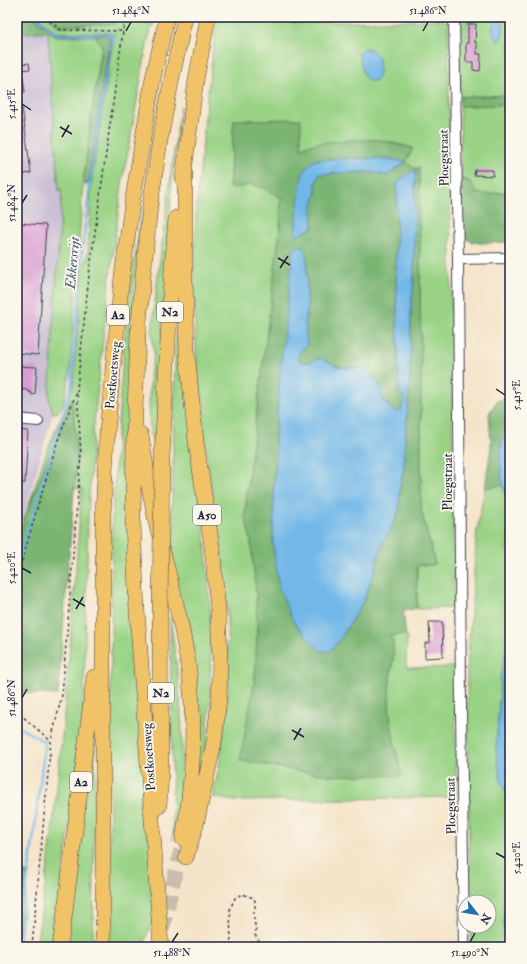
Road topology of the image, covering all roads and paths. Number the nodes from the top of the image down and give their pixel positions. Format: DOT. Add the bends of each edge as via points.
graph roads {
  1 [pos="45,17"];
  2 [pos="82,17"];
  3 [pos="125,17"];
  4 [pos="167,17"];
  5 [pos="185,17"];
  6 [pos="208,17"];
  7 [pos="286,17"];
  8 [pos="303,17"];
  9 [pos="454,17"];
  10 [pos="49,20"];
  11 [pos="123,31"];
  12 [pos="185,169"];
  13 [pos="510,258"];
  14 [pos="458,259"];
  15 [pos="77,389"];
  16 [pos="135,397"];
  17 [pos="17,419"];
  18 [pos="38,421"];
  19 [pos="17,579"];
  20 [pos="102,616"];
  21 [pos="17,708"];
  22 [pos="51,741"];
  23 [pos="155,854"];
  24 [pos="32,947"];
  25 [pos="60,947"];
  26 [pos="103,947"];
  27 [pos="162,947"];
  28 [pos="231,947"];
  29 [pos="266,947"];
  30 [pos="464,947"];
  1 -- 10 [label="path"];
  2 -- 10 [label="path"];
  3 -- 11 [label="path"];
  4 -- 20 [label="highway, Postkoetsweg / A2" via="153,78 122,276 107,432"];
  5 -- 16 [label="highway, Postkoetsweg / A2" via="160,140 150,206"];
  6 -- 12 [label="highway, Postkoetsweg / N2" via="196,80"];
  7 -- 8 [label="path"];
  9 -- 14 [label="street, Ploegstraat"];
  10 -- 11 [label="path" via="61,30"];
  11 -- 15 [label="path" via="88,275"];
  12 -- 16 [label="highway, Postkoetsweg / A50" via="187,353 196,442 212,547 220,657 214,742 196,825 183,853 193,732 189,671 156,522"];
  12 -- 23 [label="highway, Postkoetsweg / N2, bridge" via="176,220 171,282 162,457 161,774"];
  13 -- 14 [label="street"];
  14 -- 30 [label="street, Ploegstraat"];
  15 -- 19 [label="path" via="58,440"];
  15 -- 22 [label="path" via="81,454 62,695"];
  16 -- 23 [label="highway, Postkoetsweg / A2" via="134,545"];
  17 -- 18 [label="street"];
  20 -- 25 [label="highway, Postkoetsweg / A2"];
  20 -- 26 [label="highway, Postkoetsweg"];
  21 -- 22 [label="path" via="22,716"];
  22 -- 24 [label="path"];
  23 -- 27 [label="highway, Postkoetsweg / A2, bridge"];
  28 -- 29 [label="path" via="230,909 235,898 242,894 254,898 255,935"];
}
